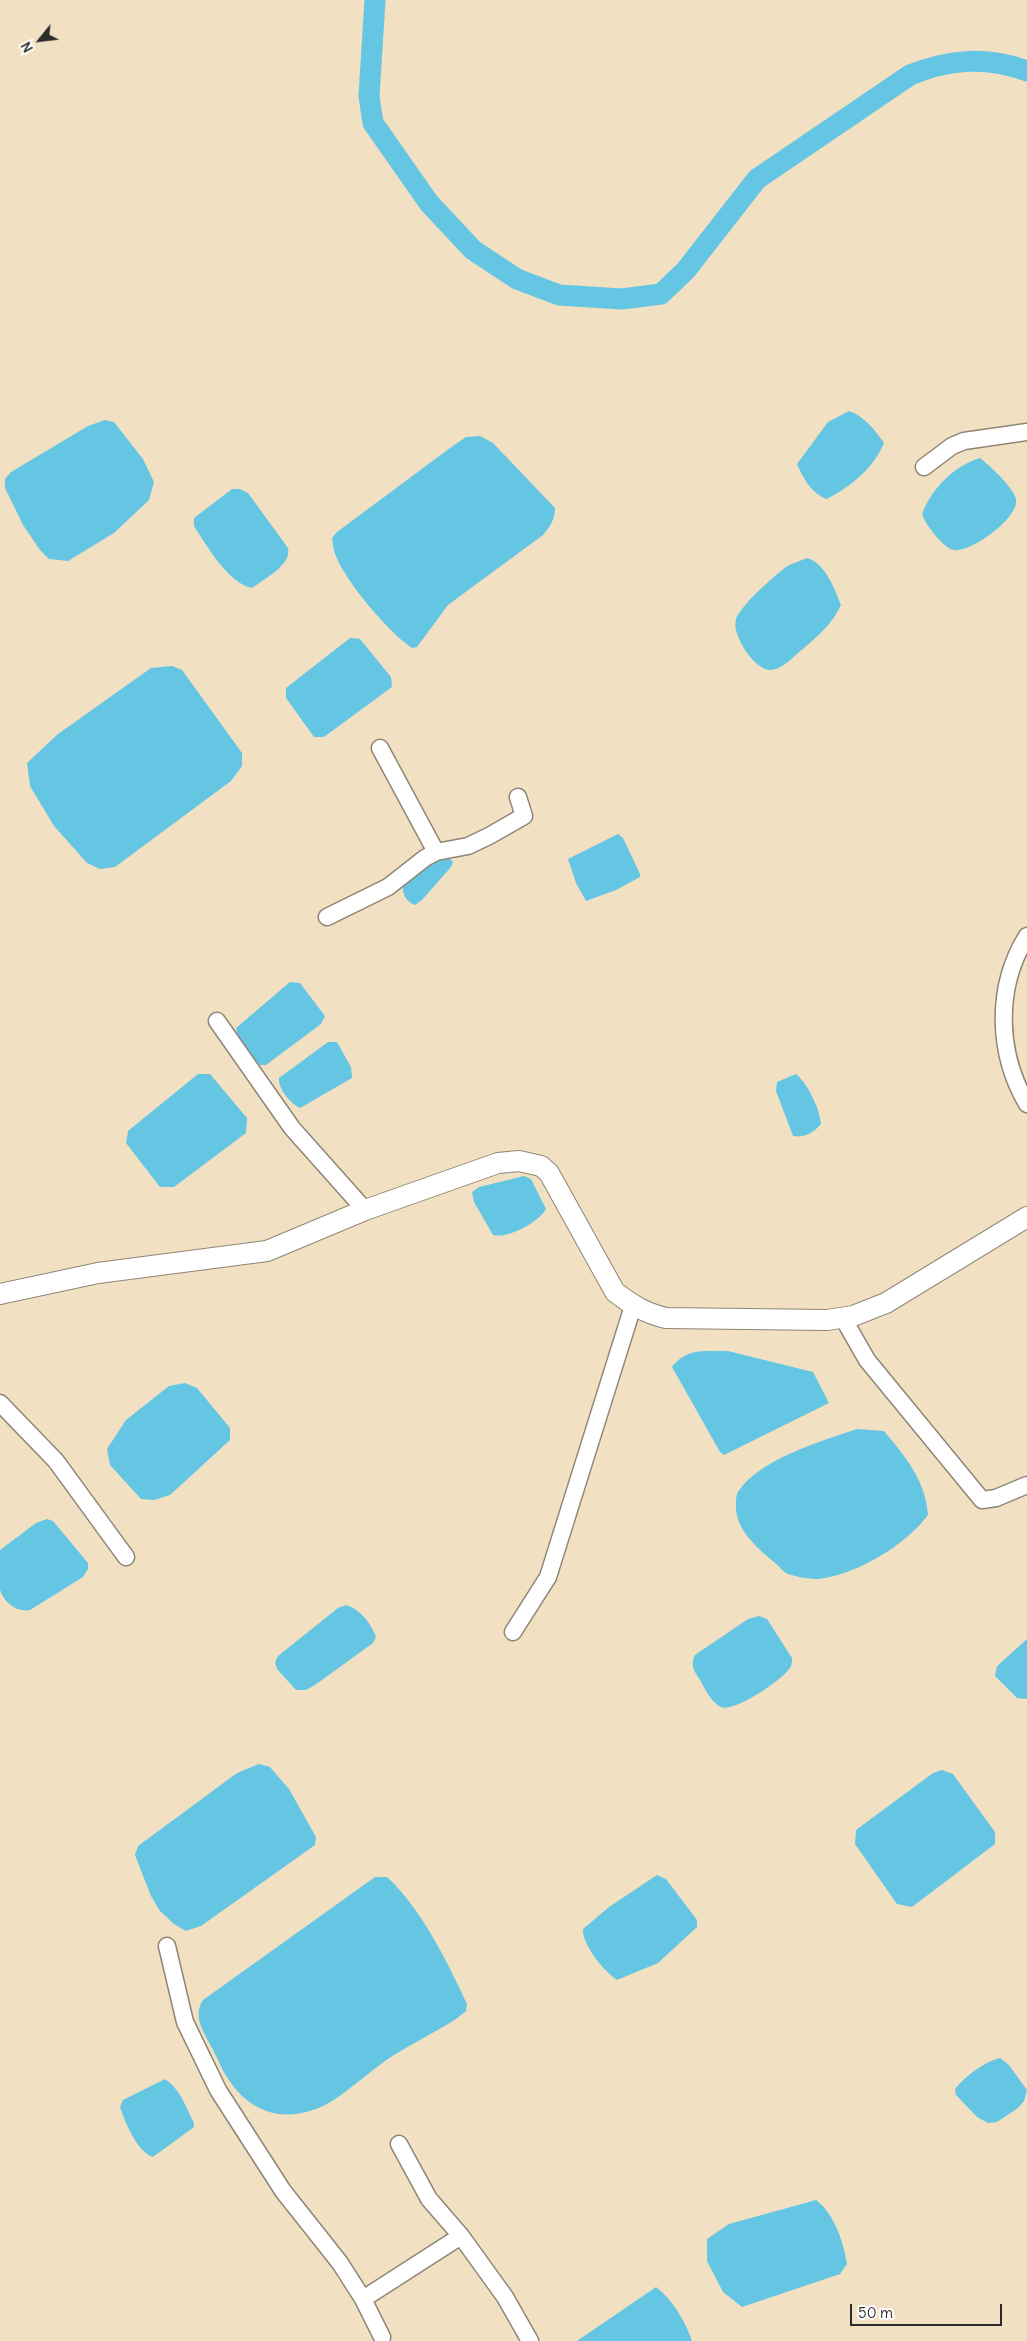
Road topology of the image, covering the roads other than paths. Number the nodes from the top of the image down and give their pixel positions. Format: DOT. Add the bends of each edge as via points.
graph roads {
  1 [pos="1027,432"];
  2 [pos="924,467"];
  3 [pos="380,748"];
  4 [pos="518,797"];
  5 [pos="436,852"];
  6 [pos="327,917"];
  7 [pos="1027,936"];
  8 [pos="217,1021"];
  9 [pos="1027,1104"];
  10 [pos="365,1210"];
  11 [pos="1027,1217"];
  12 [pos="0,1294"];
  13 [pos="633,1306"];
  14 [pos="843,1318"];
  15 [pos="0,1403"];
  16 [pos="1027,1486"];
  17 [pos="126,1557"];
  18 [pos="513,1632"];
  19 [pos="167,1946"];
  20 [pos="399,2144"];
  21 [pos="461,2236"];
  22 [pos="363,2299"];
  23 [pos="382,2337"];
  24 [pos="530,2341"];
  1 -- 2 [label="street" via="964,441"];
  3 -- 5 [label="street"];
  4 -- 5 [label="street" via="524,816 468,846"];
  5 -- 6 [label="street" via="388,887"];
  7 -- 9 [label="street" via="1004,992 1003,1031 1016,1086"];
  8 -- 10 [label="street" via="292,1128"];
  10 -- 12 [label="street" via="267,1250 98,1273"];
  10 -- 13 [label="street" via="498,1163 519,1161 541,1166 549,1173 615,1292"];
  11 -- 14 [label="street" via="886,1303"];
  13 -- 14 [label="street" via="666,1318"];
  13 -- 18 [label="street" via="548,1576"];
  14 -- 16 [label="street" via="867,1360 982,1500"];
  15 -- 17 [label="street" via="56,1461"];
  19 -- 22 [label="street" via="185,2022 218,2090 283,2191 340,2263"];
  20 -- 21 [label="street" via="429,2199"];
  21 -- 22 [label="street"];
  21 -- 24 [label="street" via="505,2297"];
  22 -- 23 [label="street"];
}
